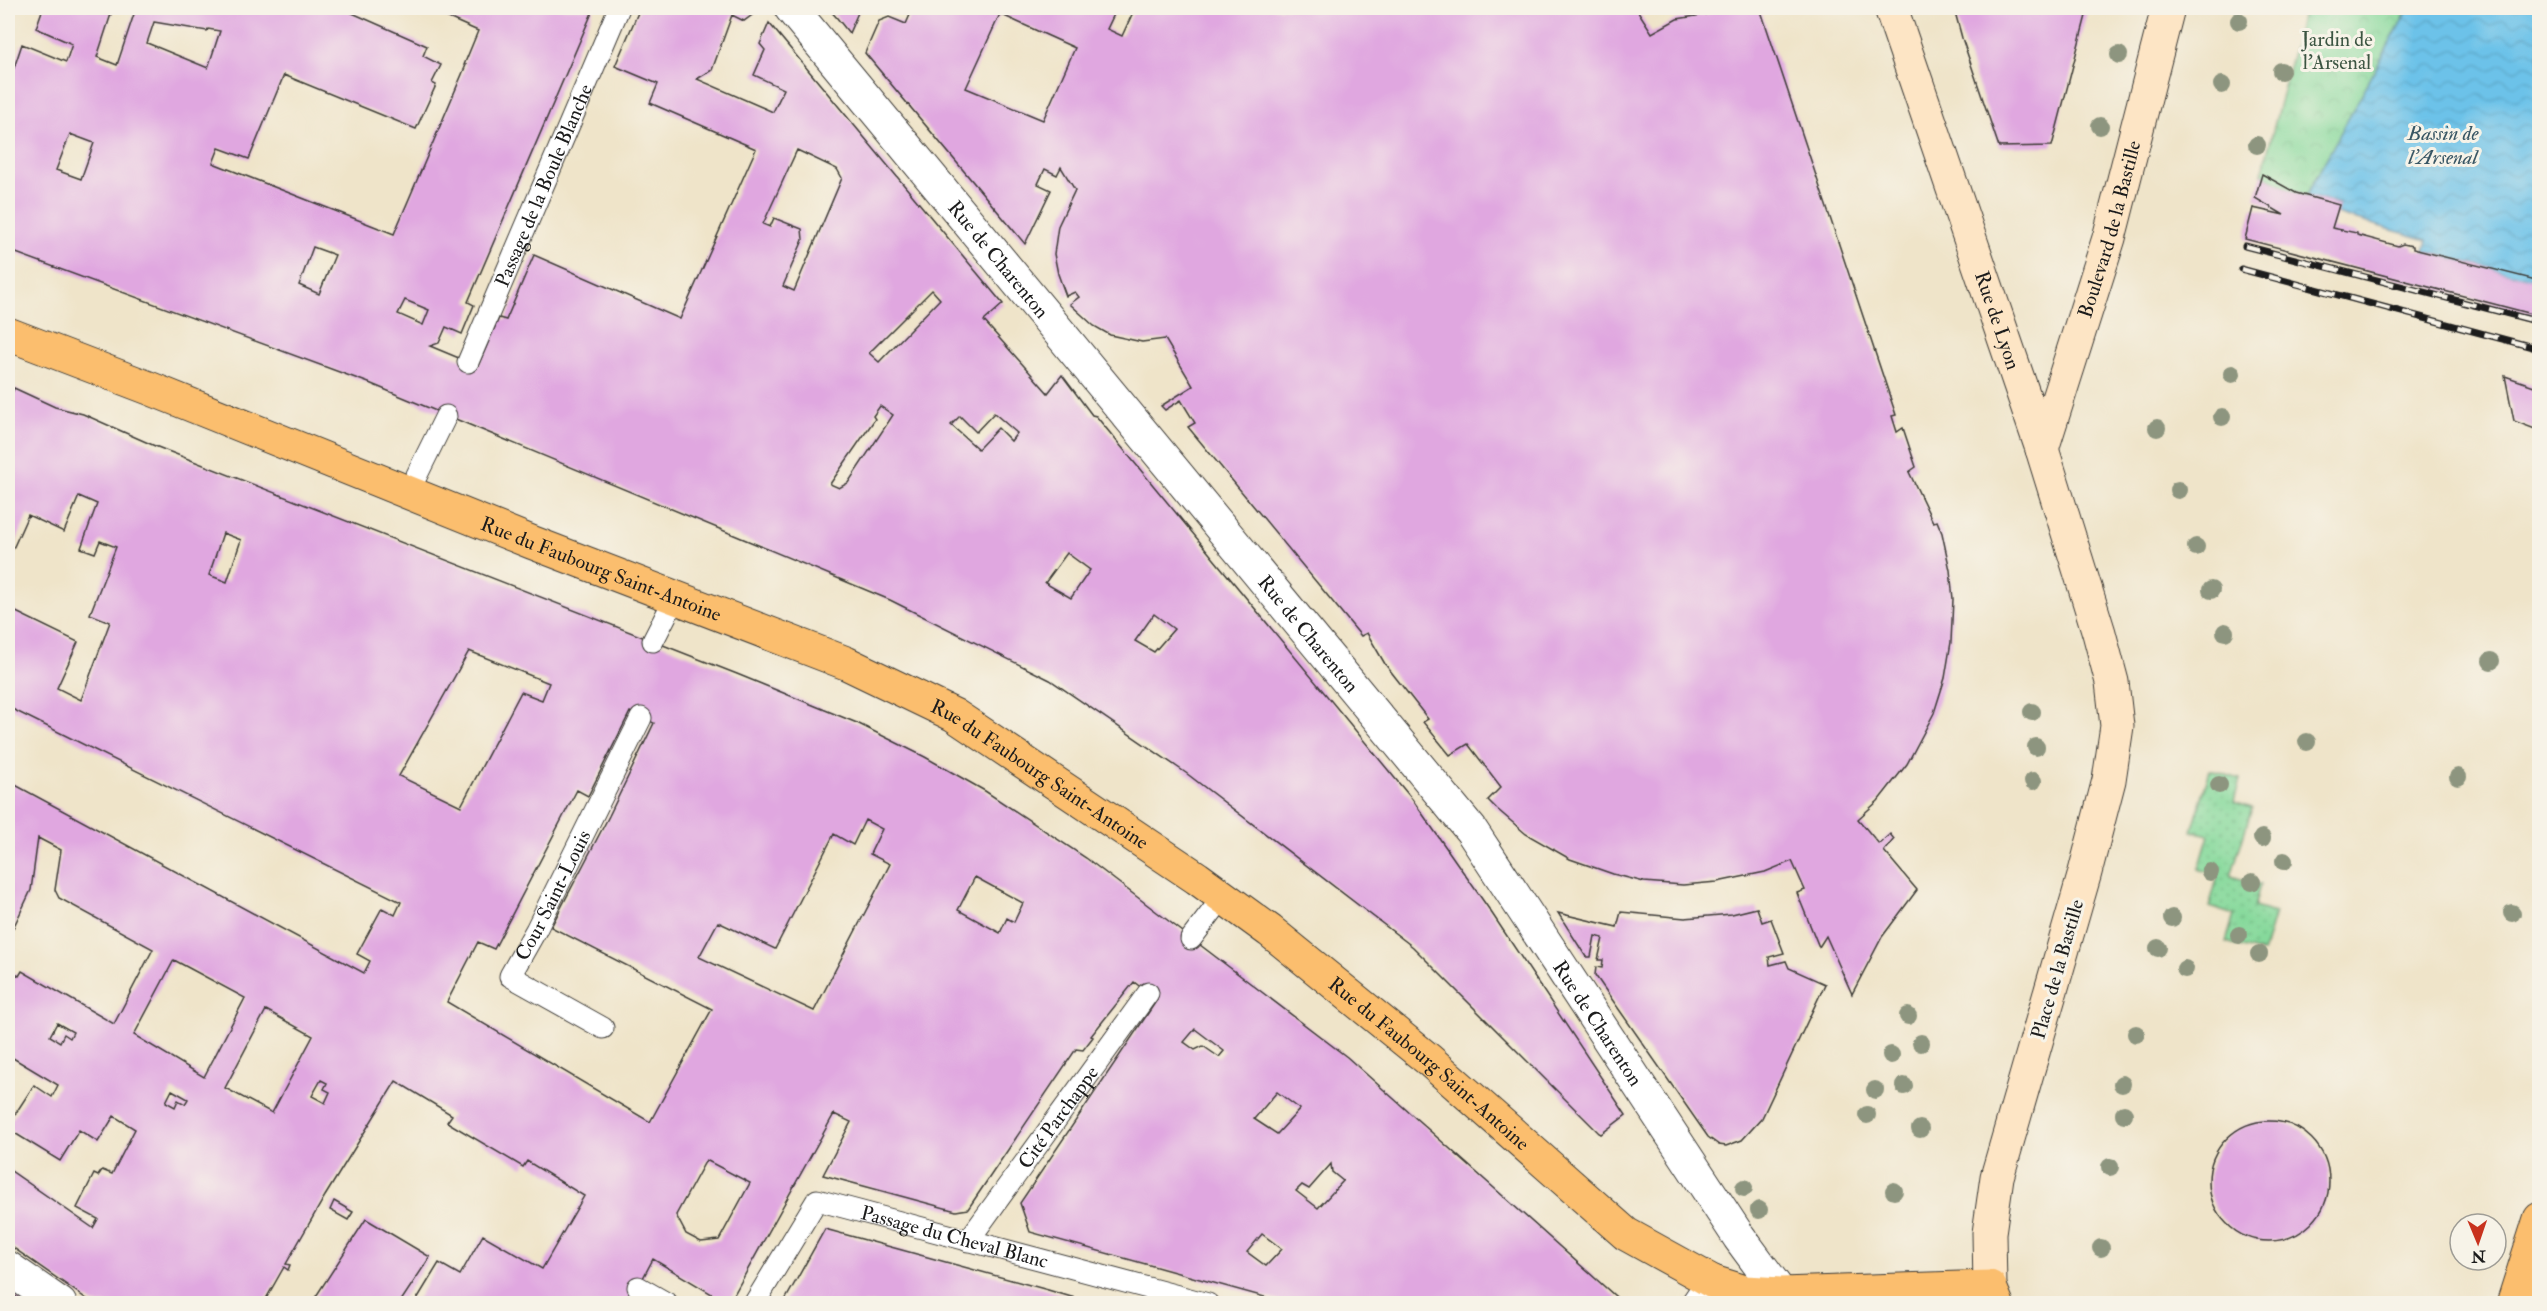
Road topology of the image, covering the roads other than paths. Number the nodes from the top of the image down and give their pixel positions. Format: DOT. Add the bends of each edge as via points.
graph roads {
  1 [pos="618,8"];
  2 [pos="791,8"];
  3 [pos="1891,8"];
  4 [pos="2168,8"];
  5 [pos="8,334"];
  6 [pos="468,362"];
  7 [pos="446,416"];
  8 [pos="2042,449"];
  9 [pos="409,491"];
  10 [pos="676,596"];
  11 [pos="2099,633"];
  12 [pos="653,641"];
  13 [pos="641,718"];
  14 [pos="1223,897"];
  15 [pos="1191,939"];
  16 [pos="1148,993"];
  17 [pos="603,1028"];
  18 [pos="2538,1230"];
  19 [pos="968,1241"];
  20 [pos="8,1268"];
  21 [pos="638,1287"];
  22 [pos="1706,1293"];
  23 [pos="1781,1293"];
  24 [pos="1994,1295"];
  25 [pos="60,1304"];
  26 [pos="668,1304"];
  27 [pos="754,1304"];
  28 [pos="1208,1304"];
  29 [pos="2513,1304"];
  1 -- 6 [label="lane, Passage de la Boule Blanche"];
  2 -- 23 [label="street, Rue de Charenton" via="1471,830 1739,1237"];
  3 -- 8 [label="main road, Rue de Lyon"];
  4 -- 8 [label="main road, Boulevard de la Bastille" via="2109,238"];
  5 -- 9 [label="main road, Rue du Faubourg Saint-Antoine"];
  7 -- 9 [label="lane"];
  8 -- 11 [label="main road, Rue de Lyon"];
  9 -- 10 [label="main road, Rue du Faubourg Saint-Antoine"];
  10 -- 12 [label="lane"];
  10 -- 14 [label="main road, Rue du Faubourg Saint-Antoine" via="846,663 954,715"];
  11 -- 24 [label="main road, Place de la Bastille" via="2112,682 2117,726 2109,780 1997,1177 1989,1233"];
  13 -- 17 [label="lane, Cour Saint-Louis" via="510,976"];
  14 -- 15 [label="lane"];
  14 -- 22 [label="main road, Rue du Faubourg Saint-Antoine" via="1429,1060 1626,1234"];
  16 -- 19 [label="lane, Cité Parchappe"];
  18 -- 29 [label="main road"];
  19 -- 27 [label="lane, Passage du Cheval Blanc" via="817,1200"];
  19 -- 28 [label="lane, Passage du Cheval Blanc"];
  20 -- 25 [label="street"];
  21 -- 26 [label="lane"];
  22 -- 23 [label="main road, Rue du Faubourg Saint-Antoine"];
  23 -- 24 [label="main road, Rue du Faubourg Saint-Antoine"];
}
